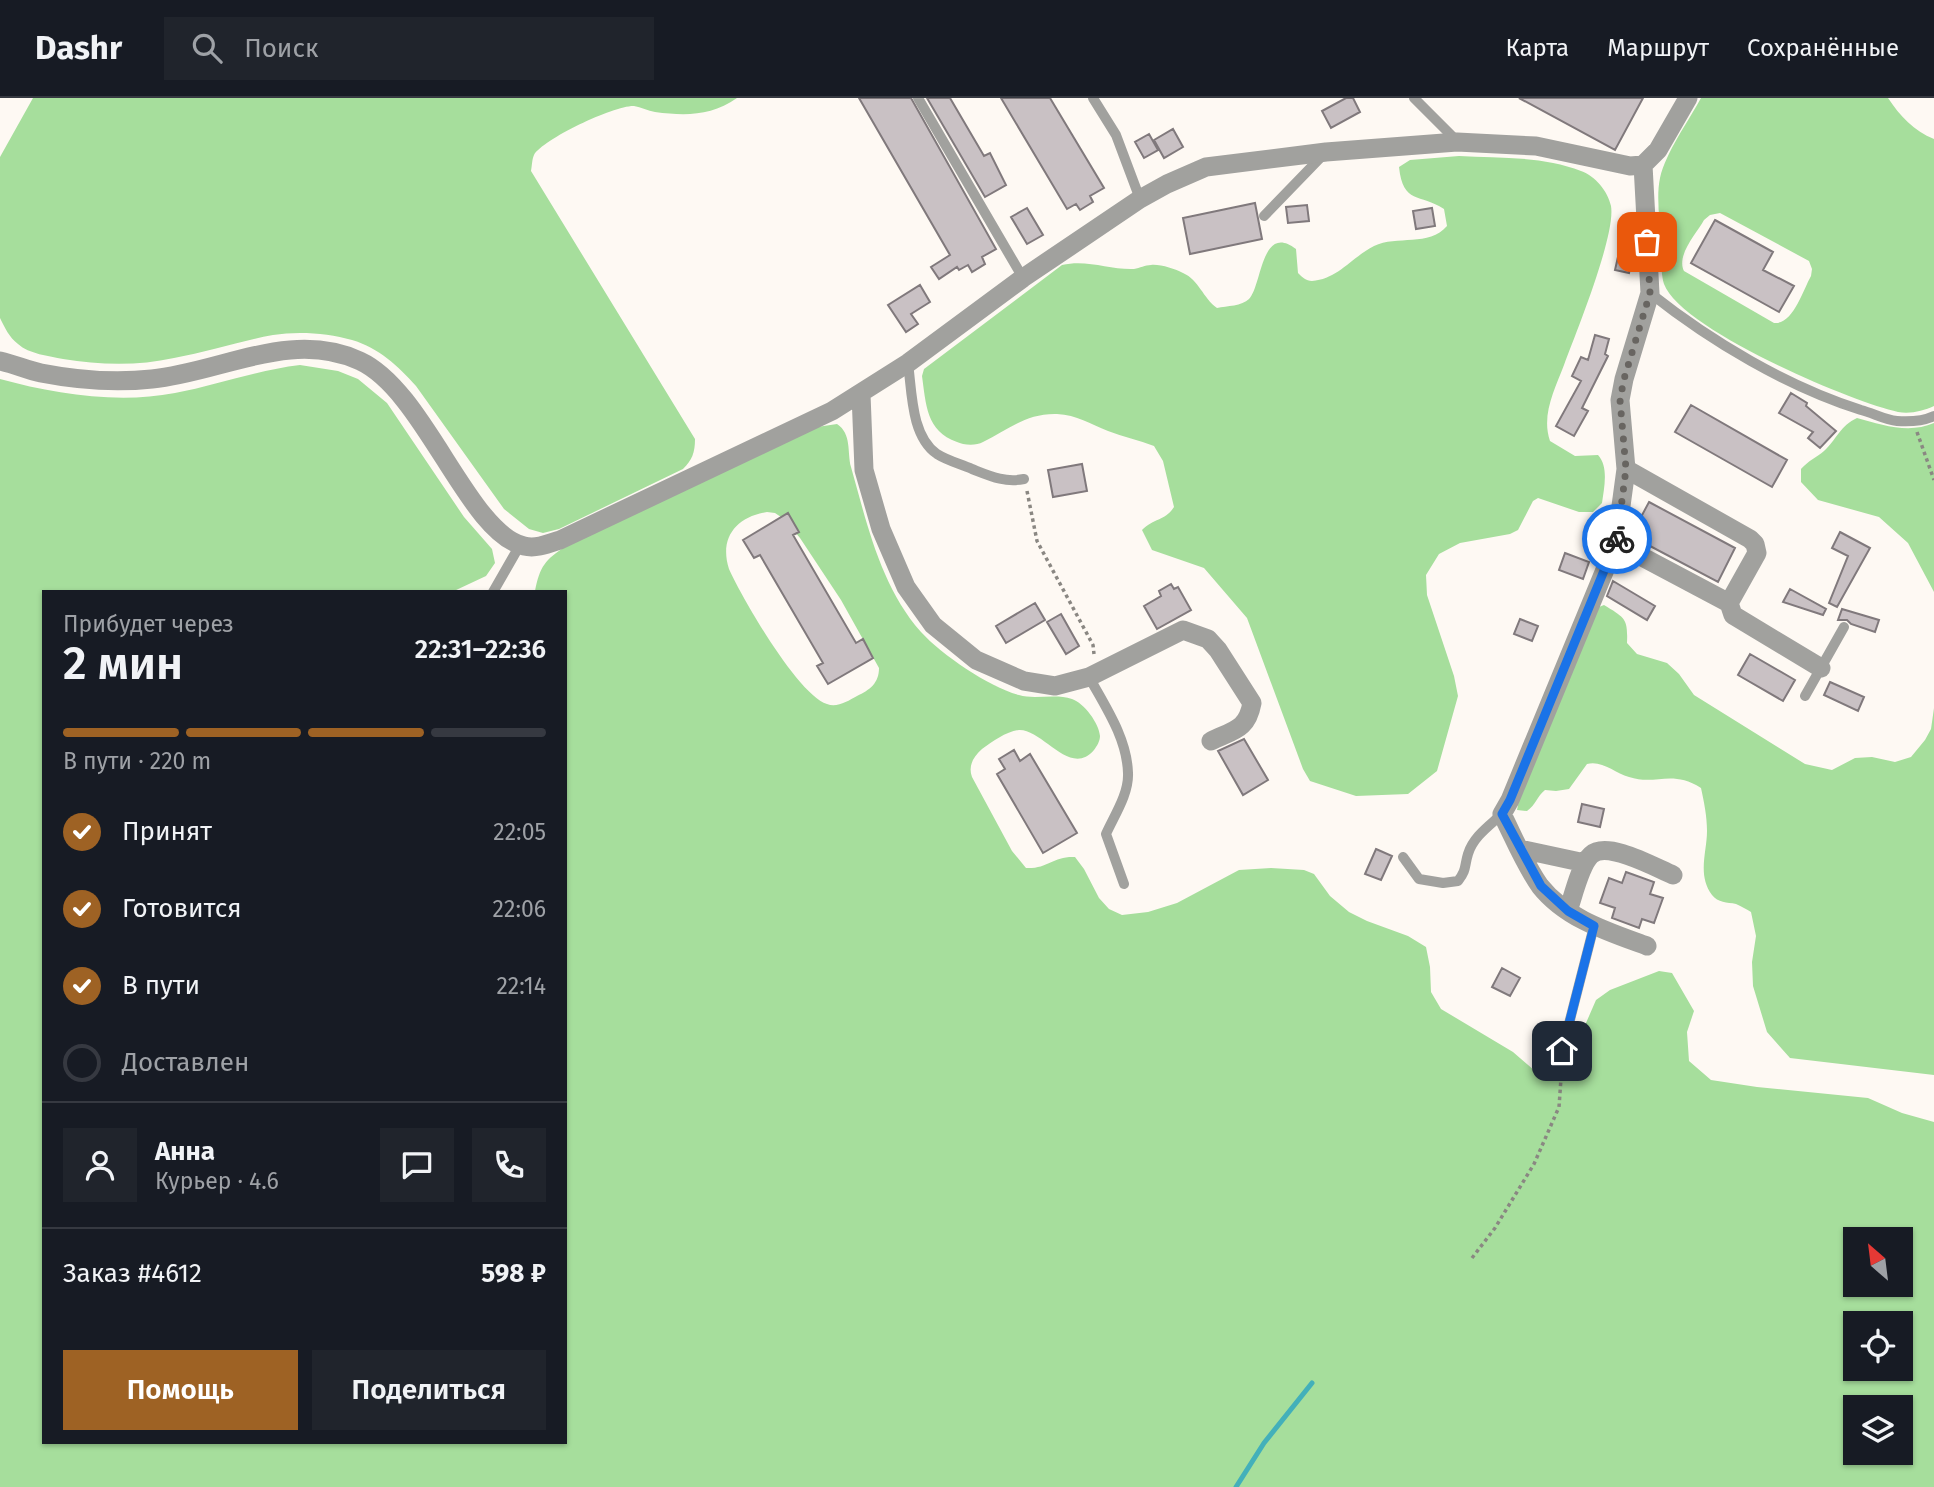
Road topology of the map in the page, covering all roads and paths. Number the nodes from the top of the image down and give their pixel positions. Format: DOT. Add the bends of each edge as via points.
graph roads {
  1 [pos="918,98"];
  2 [pos="1093,98"];
  3 [pos="1414,98"];
  4 [pos="1688,98"];
  5 [pos="1457,142"];
  6 [pos="1326,152"];
  7 [pos="1643,165"];
  8 [pos="1140,199"];
  9 [pos="1264,216"];
  10 [pos="1023,278"];
  11 [pos="1650,293"];
  12 [pos="0,361"];
  13 [pos="908,363"];
  14 [pos="861,394"];
  15 [pos="1934,416"];
  16 [pos="1913,420"];
  17 [pos="1626,469"];
  18 [pos="1024,479"];
  19 [pos="1934,480"];
  20 [pos="1616,543"];
  21 [pos="520,545"];
  22 [pos="494,590"];
  23 [pos="1729,603"];
  24 [pos="1844,627"];
  25 [pos="1821,668"];
  26 [pos="1089,677"];
  27 [pos="1805,696"];
  28 [pos="1211,741"];
  29 [pos="1502,814"];
  30 [pos="1520,849"];
  31 [pos="1403,857"];
  32 [pos="1585,863"];
  33 [pos="1673,875"];
  34 [pos="1124,884"];
  35 [pos="1568,911"];
  36 [pos="1594,926"];
  37 [pos="1647,946"];
  38 [pos="1562,1051"];
  39 [pos="1472,1258"];
  1 -- 10 [label="lane"];
  2 -- 8 [label="lane" via="1116,135"];
  3 -- 5 [label="lane"];
  4 -- 7 [label="street" via="1658,150"];
  5 -- 6 [label="street"];
  5 -- 7 [label="street" via="1536,146"];
  6 -- 8 [label="street" via="1206,167"];
  6 -- 9 [label="lane"];
  7 -- 11 [label="street"];
  8 -- 10 [label="street"];
  10 -- 13 [label="street"];
  11 -- 16 [label="lane" via="1677,315 1766,369 1840,403 1896,421"];
  11 -- 17 [label="street" via="1620,400"];
  12 -- 21 [label="street" via="40,373 113,380 171,377 282,350 302,348 343,355 376,370 400,392 480,511"];
  13 -- 14 [label="street"];
  13 -- 18 [label="lane" via="925,442 937,454 996,478"];
  14 -- 21 [label="street" via="560,541 538,547"];
  14 -- 26 [label="street" via="864,470 881,529 906,587 933,625 976,660 1024,681 1055,686"];
  15 -- 16 [label="lane"];
  16 -- 19 [label="path"];
  17 -- 20 [label="street"];
  17 -- 23 [label="street" via="1755,544 1757,553"];
  18 -- 26 [label="path" via="1038,541 1093,645 1095,659"];
  20 -- 23 [label="street"];
  20 -- 29 [label="street"];
  21 -- 22 [label="lane"];
  23 -- 25 [label="street" via="1737,618"];
  24 -- 25 [label="lane"];
  25 -- 27 [label="lane"];
  26 -- 28 [label="street" via="1183,630 1209,639 1252,703 1246,723"];
  26 -- 34 [label="lane" via="1119,733 1128,773 1106,834"];
  29 -- 30 [label="street"];
  29 -- 31 [label="lane" via="1475,839 1467,855 1467,869 1458,881 1419,880"];
  30 -- 32 [label="street"];
  30 -- 35 [label="street" via="1541,886"];
  32 -- 33 [label="street" via="1599,850 1611,849"];
  32 -- 35 [label="street"];
  35 -- 36 [label="street"];
  36 -- 37 [label="street"];
  36 -- 38 [label="lane"];
  38 -- 39 [label="path" via="1559,1107 1534,1164"];
}
